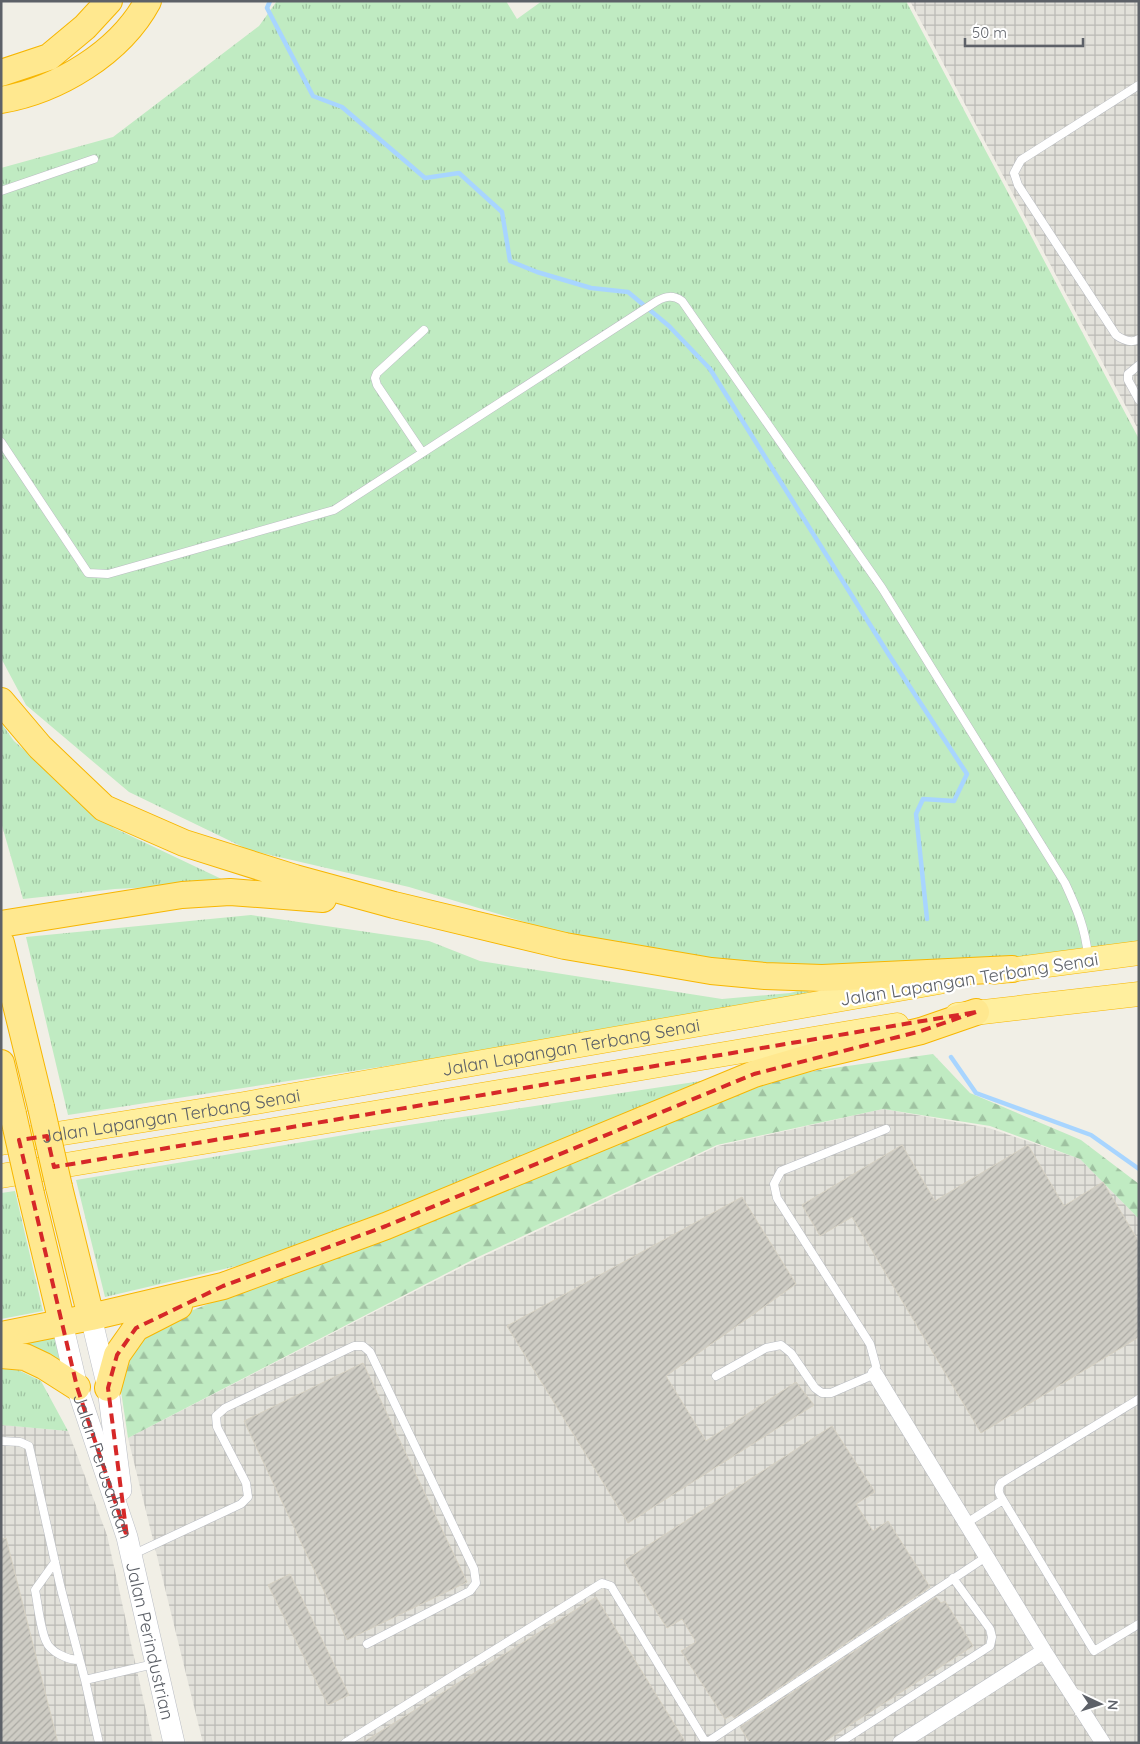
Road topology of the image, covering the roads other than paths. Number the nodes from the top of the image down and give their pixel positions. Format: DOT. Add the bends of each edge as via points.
graph roads {
  1 [pos="109,1"];
  2 [pos="148,1"];
  3 [pos="1,73"];
  4 [pos="1139,85"];
  5 [pos="1,100"];
  6 [pos="94,159"];
  7 [pos="1,191"];
  8 [pos="424,330"];
  9 [pos="1139,339"];
  10 [pos="1139,364"];
  11 [pos="1139,400"];
  12 [pos="1,442"];
  13 [pos="422,452"];
  14 [pos="1,701"];
  15 [pos="394,905"];
  16 [pos="1,924"];
  17 [pos="1,943"];
  18 [pos="1139,953"];
  19 [pos="1089,959"];
  20 [pos="1012,969"];
  21 [pos="1139,994"];
  22 [pos="976,1012"];
  23 [pos="1,1063"];
  24 [pos="886,1129"];
  25 [pos="1,1143"];
  26 [pos="1,1176"];
  27 [pos="223,1286"];
  28 [pos="91,1317"];
  29 [pos="62,1323"];
  30 [pos="1,1335"];
  31 [pos="1,1355"];
  32 [pos="875,1374"];
  33 [pos="716,1376"];
  34 [pos="77,1387"];
  35 [pos="108,1388"];
  36 [pos="1139,1399"];
  37 [pos="1,1441"];
  38 [pos="1003,1500"];
  39 [pos="966,1524"];
  40 [pos="129,1546"];
  41 [pos="986,1557"];
  42 [pos="55,1562"];
  43 [pos="953,1578"];
  44 [pos="1139,1624"];
  45 [pos="367,1644"];
  46 [pos="1044,1652"];
  47 [pos="79,1660"];
  48 [pos="156,1663"];
  49 [pos="85,1680"];
  50 [pos="98,1743"];
  51 [pos="174,1743"];
  52 [pos="345,1743"];
  53 [pos="706,1743"];
  54 [pos="838,1743"];
  55 [pos="900,1743"];
  56 [pos="1103,1743"];
  1 -- 3 [label="highway" via="85,27 49,57"];
  2 -- 5 [label="highway" via="131,26 108,50 70,76 19,97"];
  4 -- 9 [label="lane" via="1021,160 1014,173 1018,186 1116,335 1124,341"];
  6 -- 7 [label="lane"];
  8 -- 13 [label="lane" via="375,378"];
  10 -- 11 [label="lane" via="1128,374 1128,380"];
  12 -- 13 [label="lane" via="88,573 108,574 334,510"];
  13 -- 19 [label="lane" via="657,301 669,296 682,301 882,588 1065,883 1086,934"];
  14 -- 15 [label="highway" via="40,747 104,808 184,844"];
  15 -- 16 [label="highway" via="230,892 182,895"];
  15 -- 20 [label="highway" via="565,946 711,971 822,978"];
  17 -- 28 [label="highway, bridge"];
  18 -- 19 [label="highway, Jalan Lapangan Terbang Senai"];
  19 -- 20 [label="highway, Jalan Lapangan Terbang Senai"];
  20 -- 25 [label="highway, Jalan Lapangan Terbang Senai" via="254,1102"];
  21 -- 22 [label="highway, Jalan Lapangan Terbang Senai"];
  22 -- 26 [label="highway, Jalan Lapangan Terbang Senai"];
  22 -- 27 [label="highway" via="921,1031 754,1074 386,1226"];
  23 -- 29 [label="highway, bridge"];
  24 -- 32 [label="lane" via="781,1171 774,1184 777,1198 870,1344"];
  27 -- 28 [label="highway"];
  27 -- 35 [label="highway" via="136,1328 117,1355"];
  28 -- 29 [label="highway"];
  28 -- 35 [label="main road, Jalan Perusahaan"];
  29 -- 30 [label="highway"];
  29 -- 34 [label="main road, Jalan Perusahaan"];
  31 -- 34 [label="highway" via="31,1360"];
  32 -- 33 [label="lane" via="831,1393 822,1393 815,1388 791,1352 781,1345 766,1348"];
  32 -- 39 [label="street"];
  34 -- 40 [label="main road, Jalan Perusahaan"];
  35 -- 40 [label="main road, Jalan Perusahaan"];
  36 -- 38 [label="lane" via="1000,1483 998,1493"];
  37 -- 42 [label="lane" via="29,1446"];
  38 -- 39 [label="lane"];
  38 -- 44 [label="lane" via="1094,1651"];
  39 -- 41 [label="street"];
  40 -- 45 [label="lane" via="241,1504 248,1497 246,1483 217,1427 216,1416 226,1408 354,1346 362,1346 370,1352 474,1569 476,1583 470,1591"];
  40 -- 48 [label="main road, Jalan Perindustrian"];
  41 -- 43 [label="lane"];
  41 -- 46 [label="street"];
  42 -- 47 [label="lane"];
  42 -- 47 [label="lane" via="35,1590 46,1643 60,1654"];
  43 -- 53 [label="lane"];
  43 -- 54 [label="lane" via="990,1629 990,1646"];
  46 -- 55 [label="street"];
  46 -- 56 [label="street"];
  47 -- 49 [label="lane"];
  48 -- 49 [label="lane"];
  48 -- 51 [label="main road, Jalan Perindustrian"];
  49 -- 50 [label="lane"];
  52 -- 53 [label="lane" via="602,1583 611,1586"];
}
